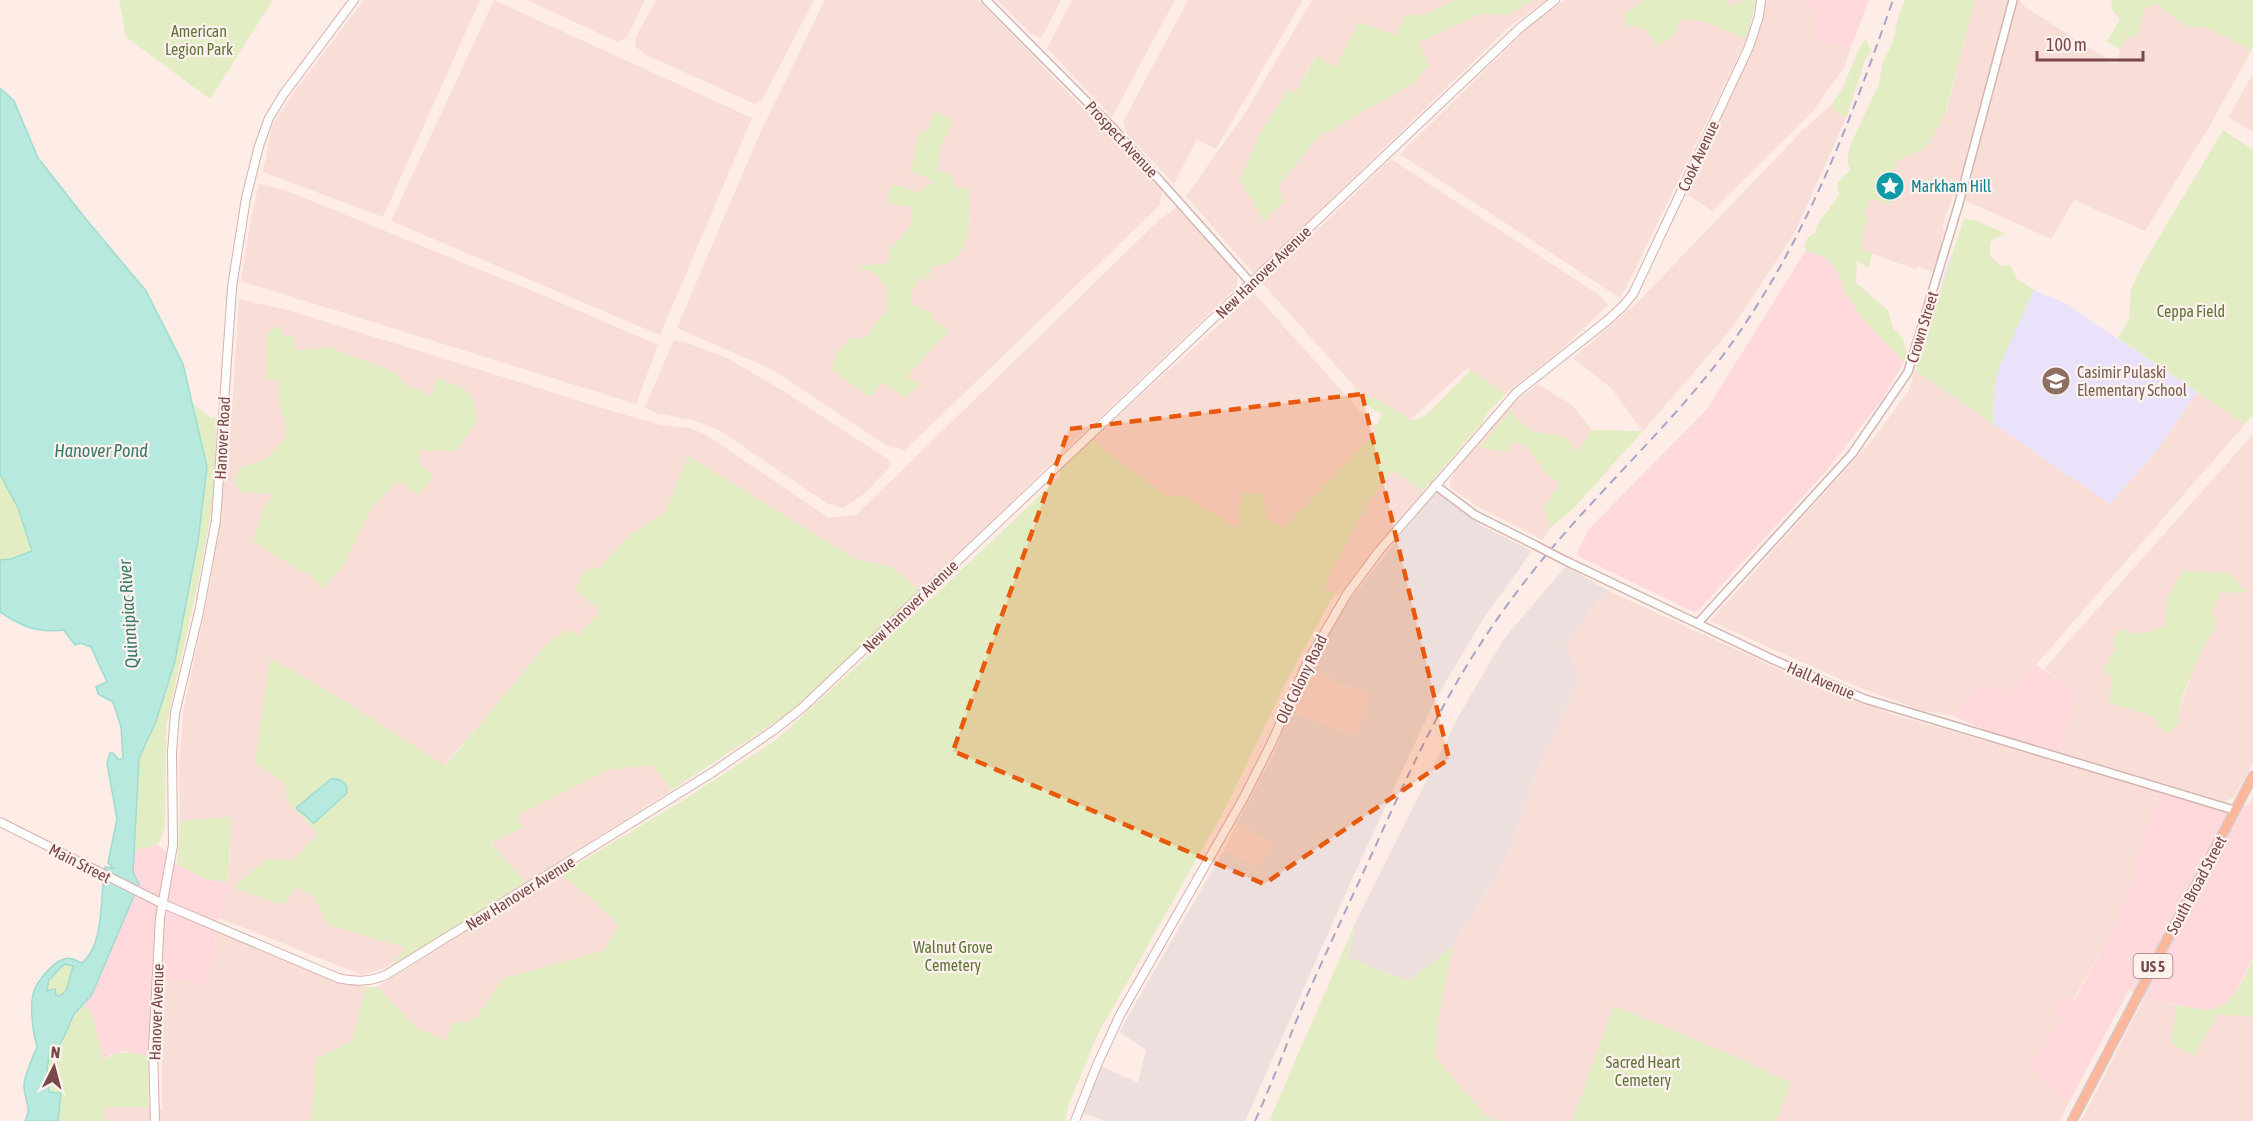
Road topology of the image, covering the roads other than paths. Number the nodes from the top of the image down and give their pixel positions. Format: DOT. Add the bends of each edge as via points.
graph roads {
  1 [pos="354,0"];
  2 [pos="986,0"];
  3 [pos="1555,0"];
  4 [pos="1761,0"];
  5 [pos="2013,0"];
  6 [pos="1251,283"];
  7 [pos="1623,306"];
  8 [pos="1435,485"];
  9 [pos="1698,623"];
  10 [pos="2253,776"];
  11 [pos="2234,810"];
  12 [pos="0,822"];
  13 [pos="161,903"];
  14 [pos="154,1121"];
  15 [pos="1075,1121"];
  16 [pos="2072,1121"];
  1 -- 13 [label="main road, Hanover Road" via="269,117 246,198 232,287 216,520 175,713 173,845"];
  2 -- 6 [label="street, Prospect Avenue" via="1113,128"];
  3 -- 6 [label="main road, New Hanover Avenue" via="1521,27"];
  4 -- 7 [label="main road, Cook Avenue" via="1749,47 1640,281"];
  5 -- 9 [label="street, Crown Street" via="1959,203 1908,372 1852,454"];
  6 -- 13 [label="main road, New Hanover Avenue" via="827,685 774,730 393,972 374,981 338,978"];
  7 -- 8 [label="main road, Old Colony Road" via="1516,393"];
  8 -- 9 [label="street, Hall Avenue, bridge" via="1475,515"];
  8 -- 15 [label="main road, Old Colony Road" via="1364,569 1316,646 1253,780 1108,1039"];
  9 -- 11 [label="street, Hall Avenue" via="1865,699"];
  10 -- 11 [label="main road, South Broad Street / US 5"];
  11 -- 16 [label="main road, South Broad Street / US 5"];
  12 -- 13 [label="main road, Main Street"];
  13 -- 14 [label="main road, Hanover Avenue" via="153,1049"];
}
